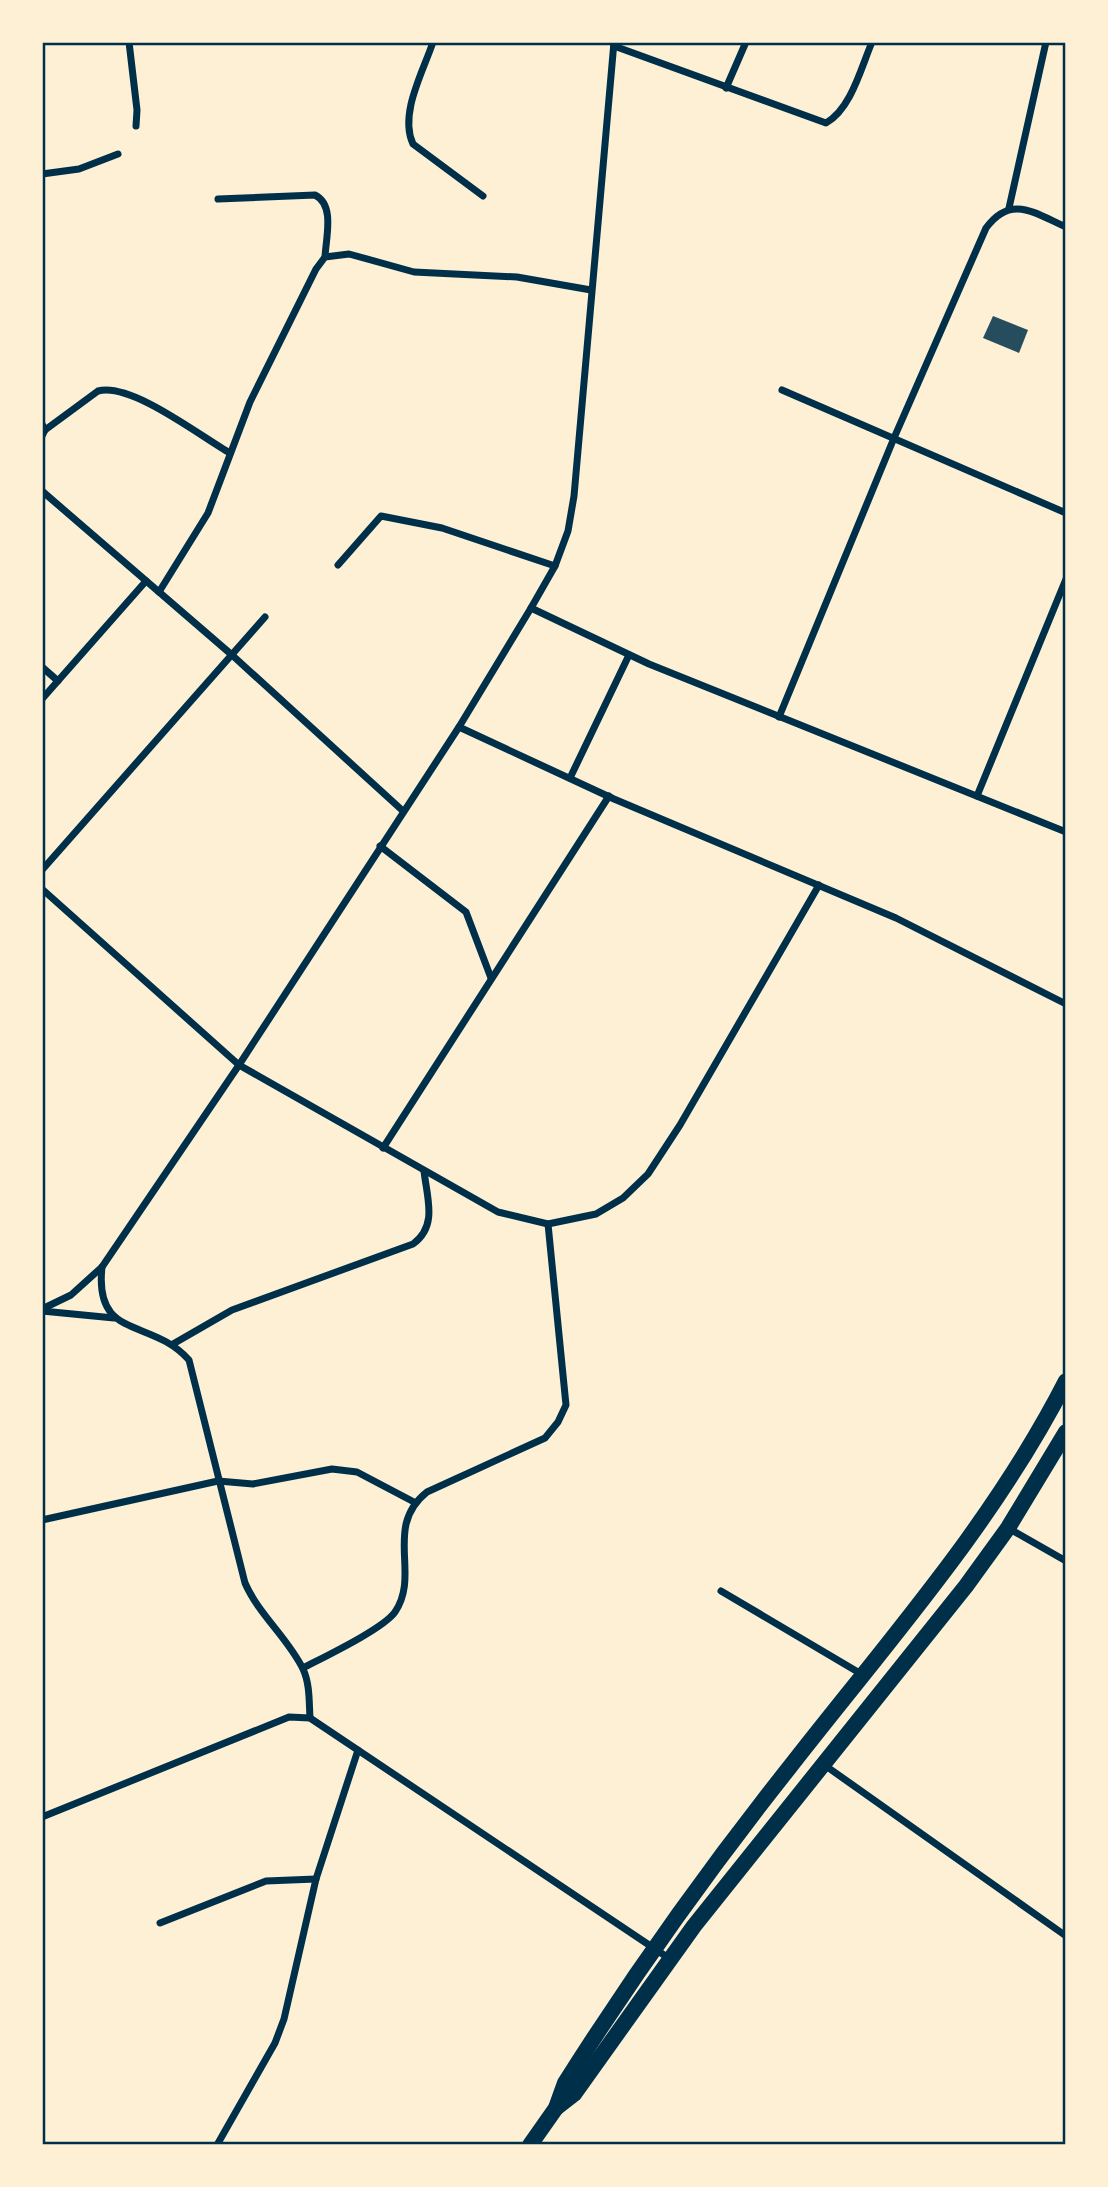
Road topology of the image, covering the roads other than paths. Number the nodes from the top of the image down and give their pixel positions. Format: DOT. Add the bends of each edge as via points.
graph roads {
  1 [pos="129,42"];
  2 [pos="433,42"];
  3 [pos="746,42"];
  4 [pos="872,42"];
  5 [pos="1046,42"];
  6 [pos="614,44"];
  7 [pos="726,89"];
  8 [pos="136,126"];
  9 [pos="118,154"];
  10 [pos="42,174"];
  11 [pos="483,196"];
  12 [pos="218,200"];
  13 [pos="1009,208"];
  14 [pos="1066,227"];
  15 [pos="325,257"];
  16 [pos="591,290"];
  17 [pos="782,390"];
  18 [pos="43,430"];
  19 [pos="894,438"];
  20 [pos="230,453"];
  21 [pos="42,491"];
  22 [pos="1066,513"];
  23 [pos="338,565"];
  24 [pos="555,566"];
  25 [pos="1066,579"];
  26 [pos="146,581"];
  27 [pos="159,592"];
  28 [pos="531,608"];
  29 [pos="265,617"];
  30 [pos="232,655"];
  31 [pos="629,655"];
  32 [pos="42,667"];
  33 [pos="58,681"];
  34 [pos="42,699"];
  35 [pos="779,717"];
  36 [pos="459,727"];
  37 [pos="570,778"];
  38 [pos="608,796"];
  39 [pos="977,796"];
  40 [pos="403,811"];
  41 [pos="1066,832"];
  42 [pos="380,846"];
  43 [pos="42,870"];
  44 [pos="819,886"];
  45 [pos="42,889"];
  46 [pos="491,978"];
  47 [pos="1066,1004"];
  48 [pos="239,1065"];
  49 [pos="383,1149"];
  50 [pos="424,1171"];
  51 [pos="548,1224"];
  52 [pos="102,1267"];
  53 [pos="42,1310"];
  54 [pos="115,1318"];
  55 [pos="173,1344"];
  56 [pos="1066,1381"];
  57 [pos="1066,1432"];
  58 [pos="218,1481"];
  59 [pos="414,1502"];
  60 [pos="42,1520"];
  61 [pos="1008,1528"];
  62 [pos="1066,1561"];
  63 [pos="721,1591"];
  64 [pos="303,1668"];
  65 [pos="863,1675"];
  66 [pos="310,1718"];
  67 [pos="358,1750"];
  68 [pos="823,1764"];
  69 [pos="42,1817"];
  70 [pos="316,1879"];
  71 [pos="160,1923"];
  72 [pos="1066,1936"];
  73 [pos="653,1948"];
  74 [pos="671,1959"];
  75 [pos="556,2108"];
  76 [pos="217,2145"];
  77 [pos="530,2145"];
  1 -- 8 [label="street"];
  2 -- 11 [label="street" via="407,132 413,144"];
  3 -- 7 [label="street"];
  4 -- 7 [label="street" via="844,106 836,118 825,123"];
  5 -- 13 [label="street"];
  6 -- 7 [label="street"];
  6 -- 16 [label="street"];
  9 -- 10 [label="street" via="79,169"];
  12 -- 15 [label="street" via="315,195 328,208"];
  13 -- 14 [label="street"];
  13 -- 19 [label="street" via="996,215 986,229"];
  15 -- 16 [label="street" via="349,254 414,272 517,277"];
  15 -- 20 [label="street" via="264,371"];
  16 -- 24 [label="street" via="574,496"];
  17 -- 19 [label="street"];
  18 -- 20 [label="street" via="108,388 137,398"];
  19 -- 22 [label="street"];
  19 -- 35 [label="street"];
  20 -- 27 [label="street" via="208,513"];
  21 -- 26 [label="street"];
  23 -- 24 [label="street" via="381,516 442,528"];
  24 -- 28 [label="street"];
  25 -- 39 [label="street"];
  26 -- 27 [label="street"];
  26 -- 33 [label="street"];
  27 -- 30 [label="street"];
  28 -- 31 [label="street"];
  28 -- 36 [label="street"];
  29 -- 30 [label="street"];
  30 -- 40 [label="street"];
  30 -- 43 [label="street"];
  31 -- 35 [label="street"];
  31 -- 37 [label="street"];
  32 -- 33 [label="street"];
  33 -- 34 [label="street"];
  35 -- 39 [label="street"];
  36 -- 37 [label="street"];
  36 -- 40 [label="street"];
  37 -- 38 [label="street"];
  38 -- 44 [label="street"];
  38 -- 46 [label="street"];
  39 -- 41 [label="street"];
  40 -- 42 [label="street"];
  42 -- 46 [label="street" via="466,912"];
  42 -- 48 [label="street"];
  44 -- 47 [label="street" via="896,918"];
  44 -- 51 [label="street" via="648,1174 623,1198 596,1214"];
  45 -- 48 [label="street"];
  46 -- 49 [label="street"];
  48 -- 49 [label="street"];
  48 -- 52 [label="street"];
  49 -- 50 [label="street"];
  50 -- 51 [label="street" via="498,1212"];
  50 -- 55 [label="street" via="430,1221 413,1244 232,1310"];
  51 -- 59 [label="street" via="566,1405 558,1422 545,1438"];
  52 -- 53 [label="street" via="72,1294"];
  52 -- 54 [label="street" via="103,1304"];
  53 -- 54 [label="street"];
  54 -- 55 [label="street"];
  55 -- 58 [label="street" via="193,1368"];
  56 -- 65 [label="highway" via="980,1526"];
  57 -- 61 [label="highway"];
  58 -- 59 [label="street" via="276,1482 332,1469 357,1472"];
  58 -- 60 [label="street"];
  58 -- 64 [label="street" via="254,1604"];
  59 -- 64 [label="street" via="406,1517 402,1595 397,1610 383,1623"];
  61 -- 62 [label="street"];
  61 -- 68 [label="highway"];
  63 -- 65 [label="street"];
  64 -- 66 [label="street"];
  65 -- 73 [label="highway"];
  66 -- 67 [label="street"];
  66 -- 69 [label="street" via="289,1717"];
  67 -- 70 [label="street"];
  67 -- 73 [label="street"];
  68 -- 72 [label="street"];
  68 -- 74 [label="highway"];
  70 -- 71 [label="street" via="267,1881"];
  70 -- 76 [label="street" via="284,2019"];
  73 -- 74 [label="street"];
  73 -- 75 [label="highway" via="565,2083"];
  74 -- 75 [label="highway" via="574,2094"];
  75 -- 77 [label="highway"];
}
